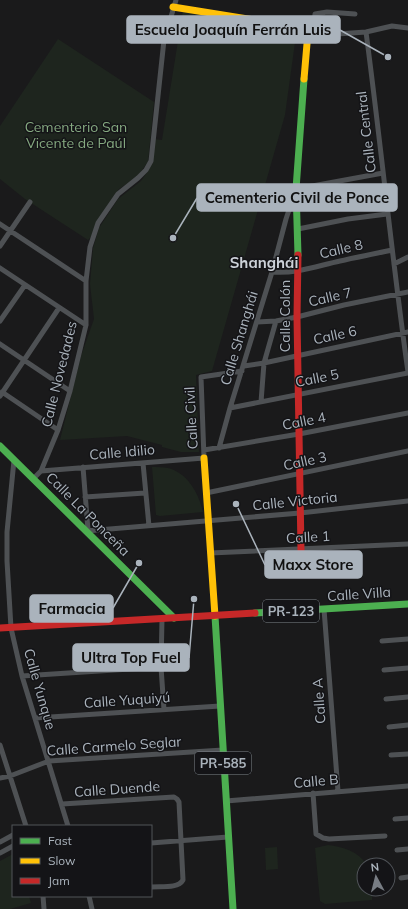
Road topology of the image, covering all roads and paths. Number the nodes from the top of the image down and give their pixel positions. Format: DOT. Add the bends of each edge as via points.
graph roads {
  1 [pos="175,3"];
  2 [pos="355,14"];
  3 [pos="408,28"];
  4 [pos="366,32"];
  5 [pos="308,34"];
  6 [pos="383,172"];
  7 [pos="296,189"];
  8 [pos="30,202"];
  9 [pos="387,214"];
  10 [pos="0,224"];
  11 [pos="298,229"];
  12 [pos="10,230"];
  13 [pos="0,246"];
  14 [pos="392,250"];
  15 [pos="408,257"];
  16 [pos="394,264"];
  17 [pos="0,268"];
  18 [pos="298,271"];
  19 [pos="272,272"];
  20 [pos="86,281"];
  21 [pos="25,285"];
  22 [pos="408,292"];
  23 [pos="397,294"];
  24 [pos="59,308"];
  25 [pos="298,317"];
  26 [pos="0,321"];
  27 [pos="276,321"];
  28 [pos="257,322"];
  29 [pos="86,325"];
  30 [pos="405,333"];
  31 [pos="0,344"];
  32 [pos="298,355"];
  33 [pos="24,360"];
  34 [pos="264,363"];
  35 [pos="243,368"];
  36 [pos="408,373"];
  37 [pos="201,377"];
  38 [pos="70,390"];
  39 [pos="1,394"];
  40 [pos="299,394"];
  41 [pos="261,402"];
  42 [pos="230,408"];
  43 [pos="408,413"];
  44 [pos="58,430"];
  45 [pos="299,434"];
  46 [pos="0,446"];
  47 [pos="219,448"];
  48 [pos="204,450"];
  49 [pos="408,451"];
  50 [pos="204,458"];
  51 [pos="14,460"];
  52 [pos="143,463"];
  53 [pos="83,467"];
  54 [pos="41,471"];
  55 [pos="300,474"];
  56 [pos="34,478"];
  57 [pos="145,493"];
  58 [pos="206,493"];
  59 [pos="85,497"];
  60 [pos="408,500"];
  61 [pos="300,513"];
  62 [pos="208,522"];
  63 [pos="149,526"];
  64 [pos="87,531"];
  65 [pos="408,544"];
  66 [pos="301,550"];
  67 [pos="210,553"];
  68 [pos="408,604"];
  69 [pos="324,609"];
  70 [pos="215,616"];
  71 [pos="174,618"];
  72 [pos="162,619"];
  73 [pos="0,628"];
  74 [pos="11,628"];
  75 [pos="408,639"];
  76 [pos="382,641"];
  77 [pos="161,667"];
  78 [pos="408,668"];
  79 [pos="384,670"];
  80 [pos="22,676"];
  81 [pos="408,697"];
  82 [pos="386,699"];
  83 [pos="220,706"];
  84 [pos="164,710"];
  85 [pos="36,718"];
  86 [pos="408,725"];
  87 [pos="389,727"];
  88 [pos="0,745"];
  89 [pos="223,750"];
  90 [pos="408,754"];
  91 [pos="391,755"];
  92 [pos="49,761"];
  93 [pos="10,776"];
  94 [pos="0,778"];
  95 [pos="408,786"];
  96 [pos="338,791"];
  97 [pos="313,793"];
  98 [pos="226,801"];
  99 [pos="62,804"];
  100 [pos="408,818"];
  101 [pos="395,819"];
  102 [pos="26,825"];
  103 [pos="68,825"];
  104 [pos="12,836"];
  105 [pos="385,836"];
  106 [pos="228,837"];
  107 [pos="181,840"];
  108 [pos="0,842"];
  109 [pos="152,843"];
  110 [pos="12,847"];
  111 [pos="408,849"];
  112 [pos="397,850"];
  113 [pos="0,853"];
  114 [pos="408,877"];
  115 [pos="401,878"];
  116 [pos="152,887"];
  117 [pos="43,897"];
  118 [pos="89,897"];
  119 [pos="44,909"];
  120 [pos="92,909"];
  121 [pos="233,909"];
  1 -- 5 [label="main road" via="305,28"];
  1 -- 20 [label="street, Calle Novedades" via="164,40 151,161 146,170 118,194 98,223 90,247"];
  2 -- 5 [label="street" via="315,14 314,24"];
  3 -- 4 [label="street" via="392,26"];
  4 -- 5 [label="street"];
  4 -- 6 [label="street, Calle Central"];
  5 -- 7 [label="main road, Calle Colón"];
  6 -- 7 [label="street"];
  6 -- 9 [label="street, Calle Central"];
  7 -- 11 [label="main road, Calle Colón"];
  7 -- 19 [label="street, Calle Shanghái"];
  8 -- 12 [label="street"];
  9 -- 11 [label="street"];
  9 -- 14 [label="street, Calle Central"];
  10 -- 12 [label="street"];
  11 -- 18 [label="main road, Calle Colón"];
  12 -- 13 [label="street"];
  12 -- 20 [label="street"];
  14 -- 16 [label="street, Calle Central"];
  14 -- 18 [label="street, Calle 8"];
  15 -- 16 [label="street"];
  16 -- 23 [label="street, Calle Central"];
  17 -- 21 [label="street"];
  18 -- 19 [label="street, Calle 8"];
  18 -- 25 [label="main road, Calle Colón"];
  19 -- 28 [label="street, Calle Shanghái"];
  20 -- 29 [label="street, Calle Novedades"];
  21 -- 24 [label="street"];
  21 -- 26 [label="street"];
  22 -- 23 [label="street, Calle 7"];
  23 -- 25 [label="street, Calle 7"];
  23 -- 30 [label="street, Calle Central"];
  24 -- 29 [label="street"];
  24 -- 33 [label="street"];
  25 -- 27 [label="street, Calle 7"];
  25 -- 32 [label="main road, Calle Colón"];
  27 -- 28 [label="street, Calle 7"];
  27 -- 34 [label="street"];
  28 -- 35 [label="street, Calle Shanghái"];
  29 -- 38 [label="street, Calle Novedades"];
  30 -- 32 [label="street, Calle 6"];
  30 -- 36 [label="street, Calle Central"];
  31 -- 33 [label="street"];
  32 -- 34 [label="street, Calle 6"];
  32 -- 40 [label="main road, Calle Colón"];
  33 -- 38 [label="street"];
  33 -- 39 [label="street"];
  34 -- 35 [label="street, Calle 6"];
  34 -- 41 [label="street"];
  35 -- 37 [label="street, Calle 6"];
  35 -- 42 [label="street, Calle Shanghái"];
  36 -- 40 [label="street, Calle 5"];
  37 -- 48 [label="street, Calle Civil"];
  38 -- 44 [label="street, Calle Novedades"];
  39 -- 44 [label="street"];
  40 -- 41 [label="street, Calle 5"];
  40 -- 45 [label="main road, Calle Colón"];
  41 -- 42 [label="street, Calle 5"];
  42 -- 47 [label="street, Calle Shanghái"];
  43 -- 45 [label="street, Calle 4"];
  44 -- 54 [label="street, Calle Novedades"];
  45 -- 47 [label="street, Calle 4"];
  45 -- 55 [label="main road, Calle Colón"];
  46 -- 51 [label="main road, Calle La Ponceña"];
  47 -- 48 [label="street, Calle 4"];
  48 -- 50 [label="street, Calle Civil"];
  49 -- 55 [label="street, Calle 3"];
  50 -- 52 [label="street, Calle Idilio"];
  50 -- 58 [label="main road, PR-585"];
  51 -- 56 [label="main road, Calle La Ponceña"];
  51 -- 74 [label="street, Calle Yunque" via="7,532"];
  52 -- 53 [label="street, Calle Idilio"];
  52 -- 57 [label="street"];
  53 -- 54 [label="street, Calle Idilio"];
  53 -- 59 [label="street"];
  54 -- 56 [label="street, Calle Novedades"];
  55 -- 58 [label="street, Calle 3"];
  55 -- 61 [label="main road, Calle Colón"];
  56 -- 64 [label="main road, Calle La Ponceña"];
  57 -- 59 [label="street"];
  57 -- 63 [label="street"];
  58 -- 62 [label="main road, PR-585"];
  59 -- 64 [label="street"];
  60 -- 61 [label="street, Calle Victoria"];
  61 -- 62 [label="street, Calle Victoria"];
  61 -- 66 [label="main road, Calle Colón"];
  62 -- 63 [label="street, Calle Victoria"];
  62 -- 67 [label="main road, PR-585"];
  63 -- 64 [label="street, Calle Victoria"];
  64 -- 71 [label="main road, Calle La Ponceña"];
  65 -- 66 [label="street, Calle 1"];
  66 -- 67 [label="street, Calle 1"];
  67 -- 70 [label="main road, PR-585"];
  68 -- 69 [label="main road, Calle Villa / PR-123"];
  69 -- 70 [label="main road, Calle Villa / PR-123"];
  69 -- 96 [label="street, Calle A"];
  70 -- 71 [label="main road, Calle Villa / PR-123"];
  70 -- 83 [label="main road, PR-585"];
  71 -- 72 [label="main road, Calle Villa"];
  72 -- 74 [label="main road, Calle Villa"];
  72 -- 77 [label="street"];
  73 -- 74 [label="main road, Calle Villa"];
  74 -- 80 [label="street, Calle Yunque"];
  75 -- 76 [label="street"];
  77 -- 80 [label="street"];
  77 -- 84 [label="street"];
  78 -- 79 [label="street"];
  80 -- 85 [label="street, Calle Yunque"];
  81 -- 82 [label="street"];
  83 -- 84 [label="street, Calle Yuquiyú"];
  83 -- 89 [label="main road, PR-585"];
  84 -- 85 [label="street, Calle Yuquiyú"];
  85 -- 92 [label="street, Calle Yunque"];
  86 -- 87 [label="street"];
  88 -- 93 [label="street"];
  89 -- 92 [label="street, Calle Carmelo Seglar"];
  89 -- 98 [label="main road, PR-585"];
  90 -- 91 [label="street"];
  92 -- 93 [label="street, Calle Carmelo Seglar"];
  92 -- 99 [label="street, Calle Yunque"];
  93 -- 94 [label="street, Calle Carmelo Seglar"];
  93 -- 102 [label="street"];
  95 -- 96 [label="street, Calle B"];
  96 -- 97 [label="street, Calle B"];
  97 -- 98 [label="street, Calle B"];
  97 -- 105 [label="street" via="316,834 329,839"];
  98 -- 106 [label="main road, PR-585"];
  99 -- 103 [label="street, Calle Yunque"];
  99 -- 107 [label="street, Calle Duende" via="176,798 179,802"];
  100 -- 101 [label="street"];
  104 -- 108 [label="street"];
  106 -- 107 [label="street"];
  106 -- 121 [label="main road, PR-585"];
  107 -- 109 [label="street"];
  107 -- 116 [label="street, Calle Duende" via="182,882 177,885"];
  110 -- 113 [label="street"];
  111 -- 112 [label="street"];
  114 -- 115 [label="street"];
  117 -- 119 [label="street"];
  118 -- 120 [label="street"];
}
